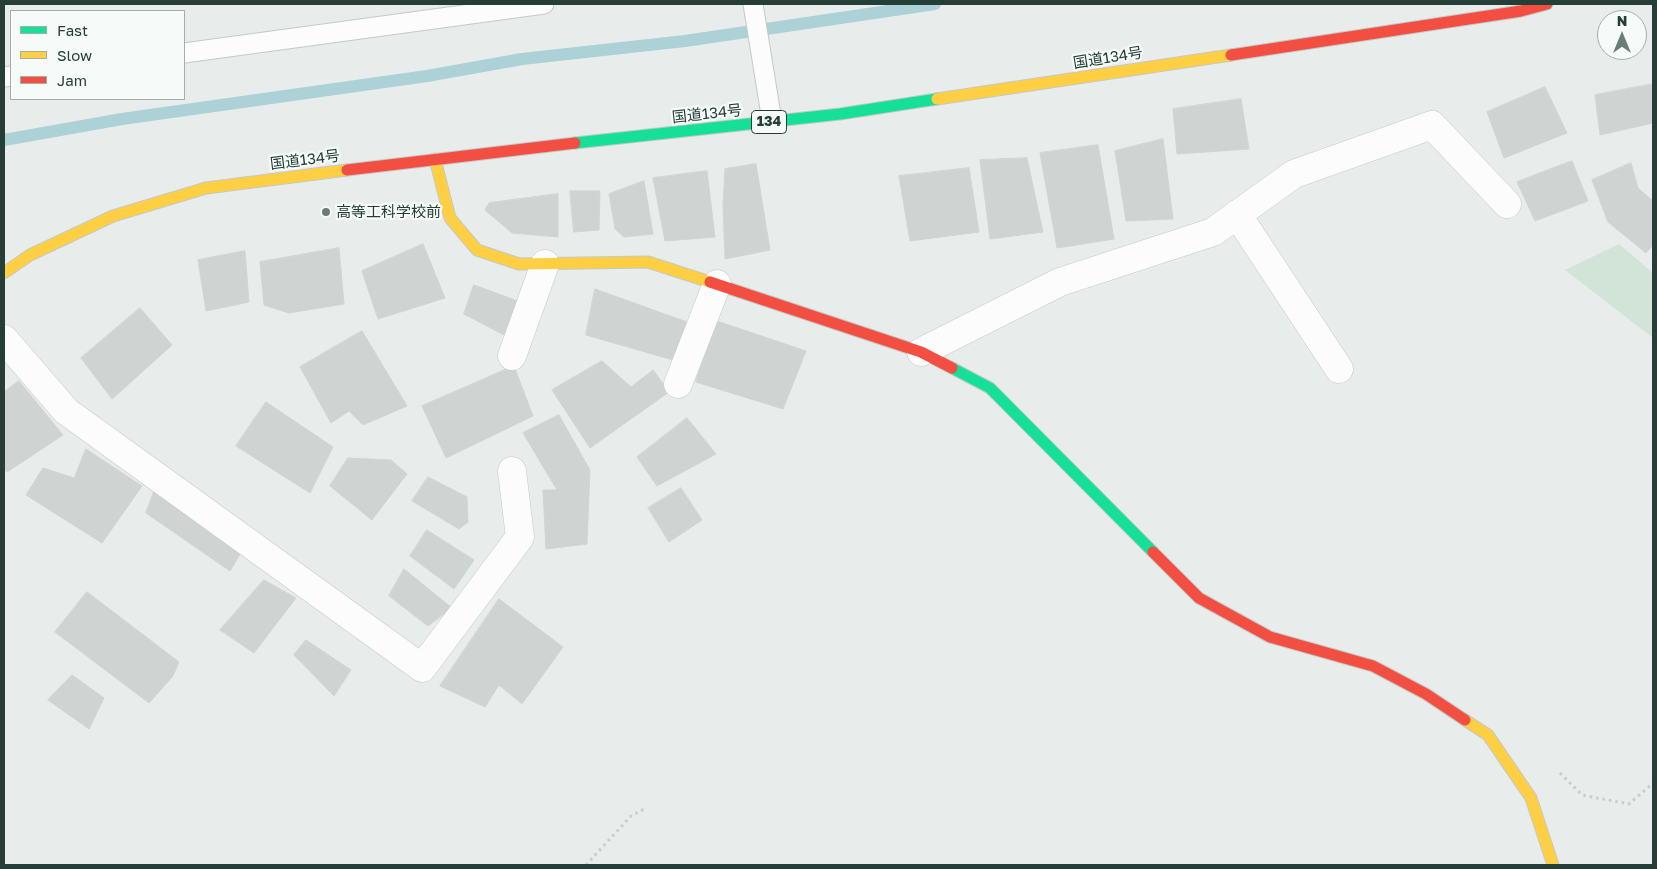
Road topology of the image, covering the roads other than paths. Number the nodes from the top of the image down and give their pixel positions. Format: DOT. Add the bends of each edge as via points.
graph roads {
  1 [pos="544,4"];
  2 [pos="753,4"];
  3 [pos="1547,4"];
  4 [pos="185,53"];
  5 [pos="772,122"];
  6 [pos="435,159"];
  7 [pos="1507,204"];
  8 [pos="1237,214"];
  9 [pos="545,264"];
  10 [pos="4,273"];
  11 [pos="716,284"];
  12 [pos="4,339"];
  13 [pos="921,352"];
  14 [pos="512,356"];
  15 [pos="1339,369"];
  16 [pos="678,384"];
  17 [pos="512,471"];
  18 [pos="1553,865"];
  1 -- 4 [label="lane"];
  2 -- 5 [label="lane"];
  3 -- 5 [label="main road, 国道134号 / 134" via="1482,17"];
  5 -- 6 [label="main road, 国道134号 / 134"];
  6 -- 9 [label="main road" via="450,218 478,250 519,264"];
  6 -- 10 [label="main road, 国道134号 / 134" via="206,188 113,216 30,255"];
  7 -- 8 [label="street" via="1432,125 1294,174"];
  8 -- 13 [label="street" via="1213,232 1060,282"];
  8 -- 15 [label="street"];
  9 -- 11 [label="main road" via="648,262"];
  9 -- 14 [label="street"];
  11 -- 13 [label="main road"];
  11 -- 16 [label="street"];
  12 -- 17 [label="street" via="66,411 422,668 520,537"];
  13 -- 18 [label="main road" via="990,388 1198,598 1270,637 1373,666 1426,694 1488,735 1531,798"];
}
